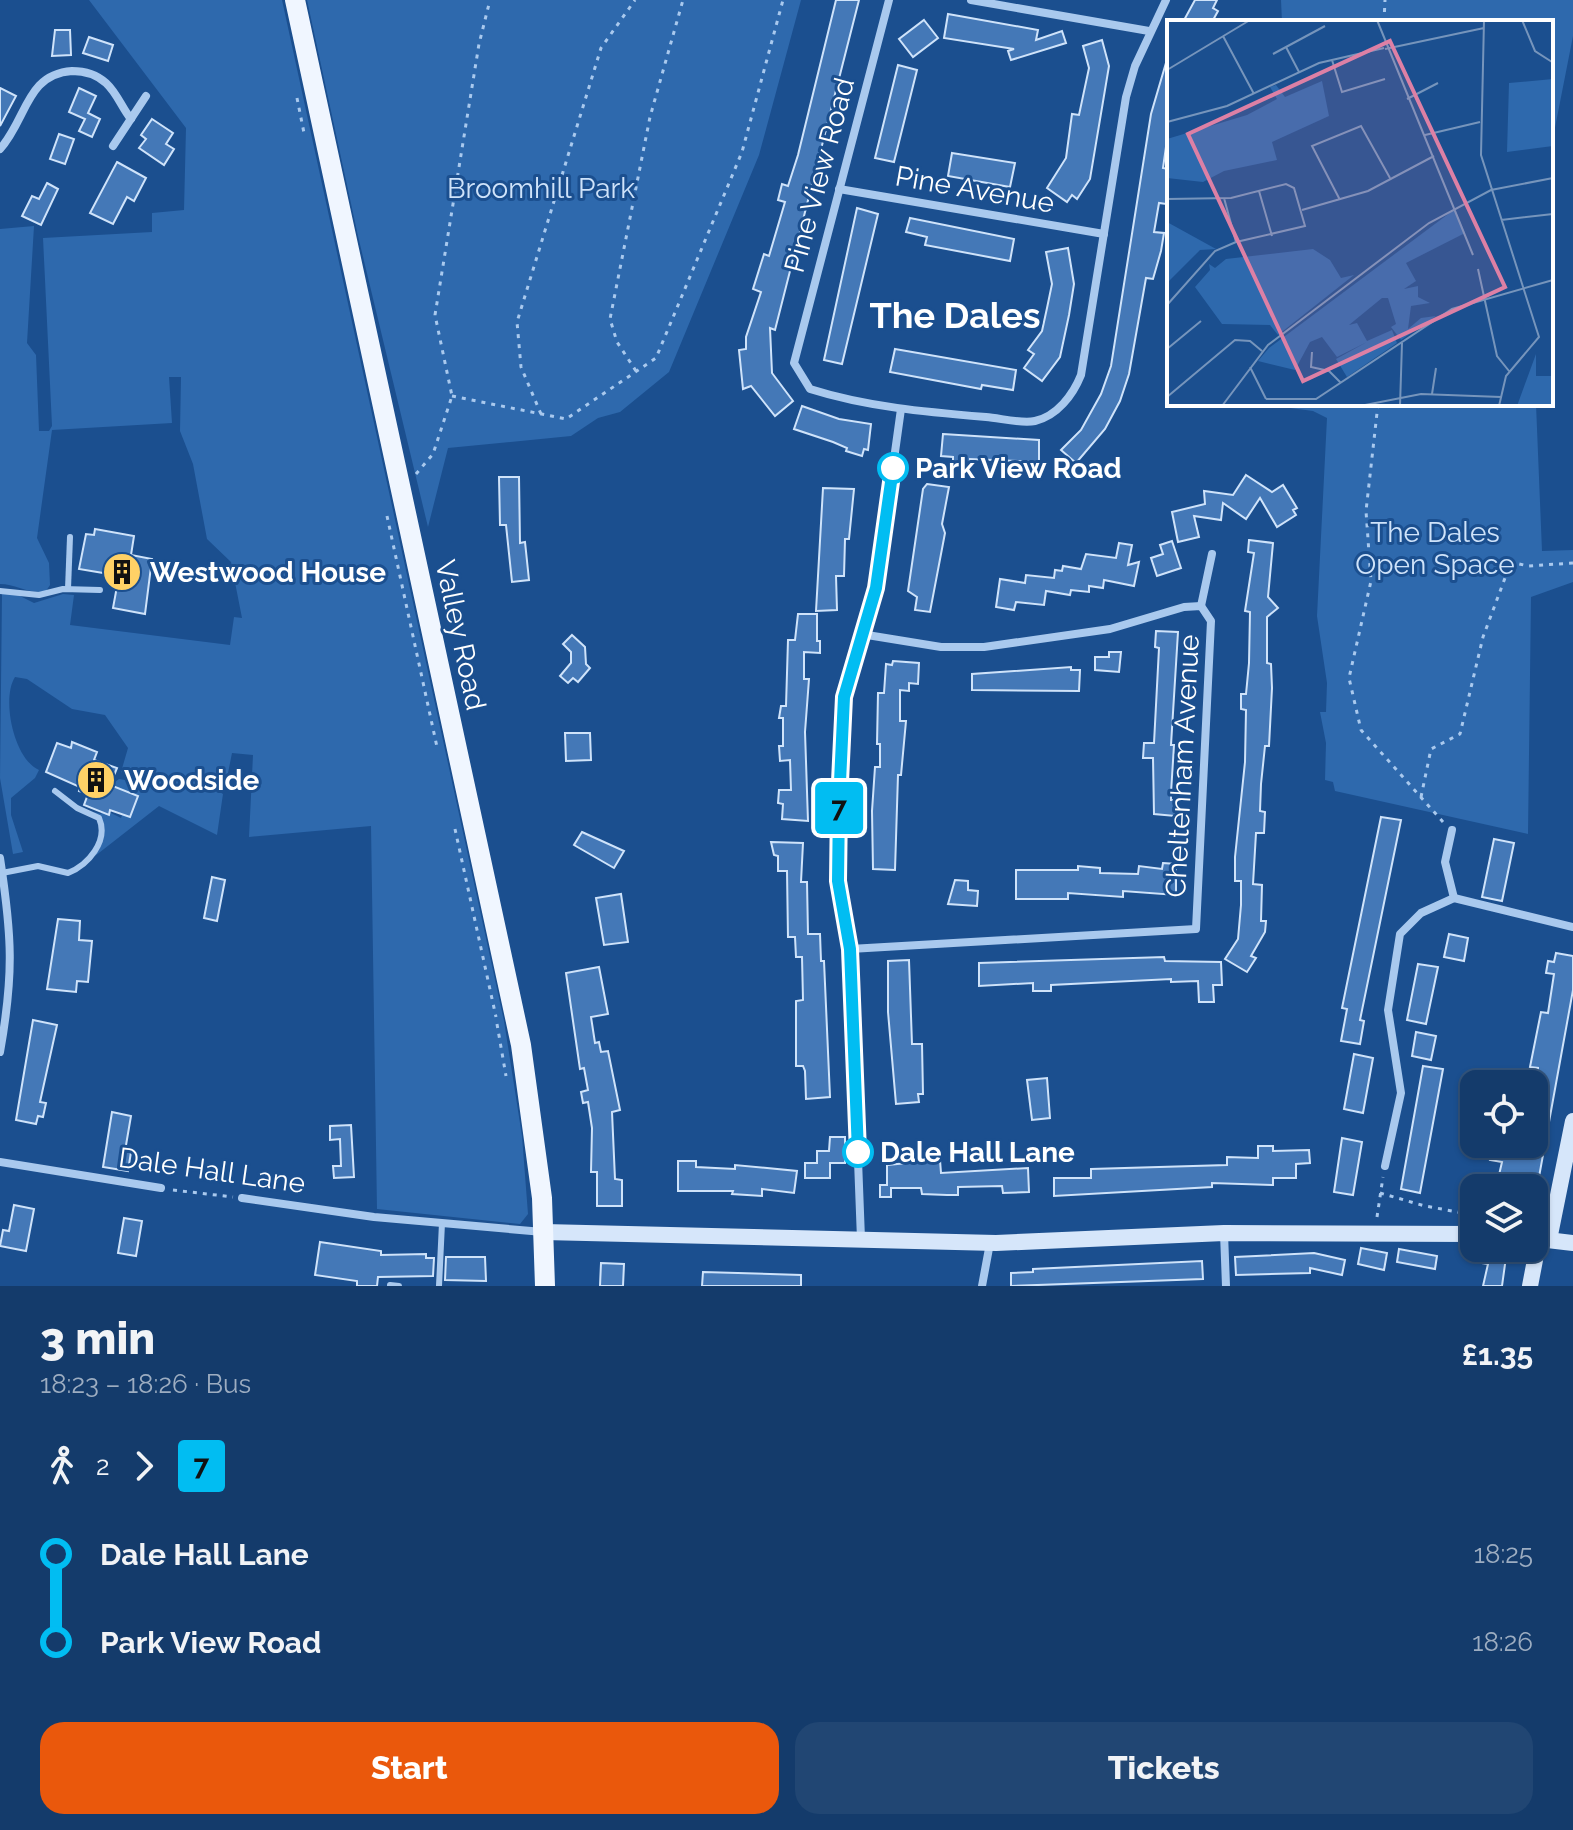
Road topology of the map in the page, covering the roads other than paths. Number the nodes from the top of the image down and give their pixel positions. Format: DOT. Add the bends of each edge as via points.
graph roads {
  1 [pos="295,0"];
  2 [pos="889,0"];
  3 [pos="971,0"];
  4 [pos="1166,0"];
  5 [pos="1149,31"];
  6 [pos="146,96"];
  7 [pos="131,119"];
  8 [pos="113,146"];
  9 [pos="0,149"];
  10 [pos="839,189"];
  11 [pos="1104,234"];
  12 [pos="901,409"];
  13 [pos="70,537"];
  14 [pos="1212,554"];
  15 [pos="68,589"];
  16 [pos="100,590"];
  17 [pos="0,591"];
  18 [pos="1201,606"];
  19 [pos="861,634"];
  20 [pos="55,791"];
  21 [pos="1452,830"];
  22 [pos="0,858"];
  23 [pos="2,873"];
  24 [pos="1454,898"];
  25 [pos="1573,927"];
  26 [pos="850,949"];
  27 [pos="0,1052"];
  28 [pos="1572,1126"];
  29 [pos="0,1162"];
  30 [pos="1385,1166"];
  31 [pos="161,1188"];
  32 [pos="242,1198"];
  33 [pos="1548,1213"];
  34 [pos="442,1223"];
  35 [pos="544,1232"];
  36 [pos="1224,1233"];
  37 [pos="1460,1234"];
  38 [pos="861,1239"];
  39 [pos="1548,1240"];
  40 [pos="990,1242"];
  41 [pos="1573,1243"];
  42 [pos="1536,1262"];
  43 [pos="390,1285"];
  44 [pos="399,1286"];
  45 [pos="439,1286"];
  46 [pos="545,1286"];
  47 [pos="982,1286"];
  48 [pos="1226,1286"];
  49 [pos="1530,1286"];
  1 -- 35 [label="main road, Valley Road" via="521,1045"];
  2 -- 10 [label="street, Pine View Road"];
  3 -- 5 [label="street"];
  4 -- 5 [label="street"];
  5 -- 11 [label="street" via="1126,97"];
  6 -- 7 [label="street"];
  7 -- 8 [label="street"];
  7 -- 9 [label="street" via="97,76 54,73 38,85"];
  10 -- 11 [label="street, Pine Avenue"];
  10 -- 12 [label="street, Pine View Road" via="794,363 810,389"];
  11 -- 12 [label="street" via="1081,375 1062,404 1034,421"];
  12 -- 19 [label="street" via="876,588"];
  13 -- 15 [label="lane"];
  14 -- 18 [label="street"];
  15 -- 16 [label="lane"];
  15 -- 17 [label="lane" via="39,595"];
  18 -- 19 [label="street, Cheltenham Avenue" via="1110,629 984,647 941,647"];
  18 -- 26 [label="street, Cheltenham Avenue" via="1211,621 1196,929"];
  19 -- 26 [label="street" via="844,697 839,803 838,881"];
  20 -- 23 [label="lane" via="99,818 102,829 92,856 68,873 38,866"];
  21 -- 24 [label="street" via="1445,862"];
  22 -- 23 [label="street"];
  23 -- 27 [label="street" via="13,953"];
  24 -- 25 [label="street"];
  24 -- 30 [label="street" via="1421,913 1400,934 1388,1010 1401,1093"];
  26 -- 38 [label="street"];
  28 -- 33 [label="street"];
  29 -- 31 [label="street, Dale Hall Lane"];
  32 -- 34 [label="street, Dale Hall Lane"];
  34 -- 35 [label="street, Dale Hall Lane"];
  34 -- 45 [label="lane"];
  35 -- 38 [label="street, Dale Hall Lane"];
  35 -- 46 [label="main road, Valley Road"];
  36 -- 37 [label="street, Dale Hall Lane"];
  36 -- 40 [label="street, Dale Hall Lane"];
  36 -- 48 [label="street"];
  38 -- 40 [label="street, Dale Hall Lane"];
  39 -- 41 [label="street"];
  40 -- 47 [label="street"];
  42 -- 49 [label="street"];
  43 -- 44 [label="lane"];
}
